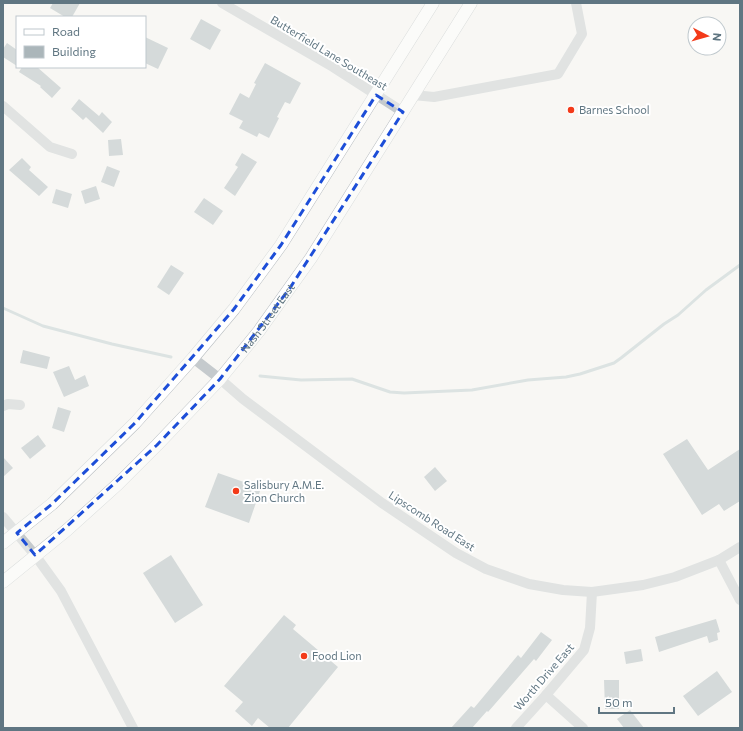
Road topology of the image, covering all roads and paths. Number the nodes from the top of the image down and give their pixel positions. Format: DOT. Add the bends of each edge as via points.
graph roads {
  1 [pos="222,3"];
  2 [pos="433,3"];
  3 [pos="471,3"];
  4 [pos="576,3"];
  5 [pos="376,95"];
  6 [pos="413,95"];
  7 [pos="3,106"];
  8 [pos="403,112"];
  9 [pos="72,154"];
  10 [pos="193,358"];
  11 [pos="220,378"];
  12 [pos="20,405"];
  13 [pos="3,406"];
  14 [pos="3,517"];
  15 [pos="17,532"];
  16 [pos="3,543"];
  17 [pos="740,547"];
  18 [pos="35,555"];
  19 [pos="719,560"];
  20 [pos="3,582"];
  21 [pos="592,592"];
  22 [pos="740,600"];
  23 [pos="546,695"];
  24 [pos="133,728"];
  25 [pos="516,728"];
  26 [pos="583,728"];
  1 -- 5 [label="street, Butterfield Lane Southeast"];
  2 -- 5 [label="main road"];
  3 -- 6 [label="main road, Nash Street East"];
  4 -- 6 [label="street" via="582,34 558,74 434,97"];
  5 -- 8 [label="street, Butterfield Lane Southeast"];
  5 -- 10 [label="main road" via="281,245 234,309"];
  6 -- 8 [label="main road, Nash Street East"];
  7 -- 9 [label="street" via="50,147"];
  8 -- 11 [label="main road, Nash Street East" via="311,258 259,331"];
  10 -- 11 [label="street, Lipscomb Road East"];
  10 -- 15 [label="main road" via="135,423 52,504"];
  11 -- 18 [label="main road, Nash Street East" via="118,484"];
  11 -- 21 [label="street, Lipscomb Road East" via="382,503 456,553 486,569 529,584"];
  12 -- 13 [label="street"];
  14 -- 15 [label="street"];
  15 -- 16 [label="main road"];
  15 -- 18 [label="street"];
  17 -- 19 [label="street, Lipscomb Road East"];
  18 -- 20 [label="main road, Nash Street East"];
  18 -- 24 [label="street" via="61,591"];
  19 -- 21 [label="street, Lipscomb Road East" via="675,577 643,585"];
  19 -- 22 [label="street"];
  21 -- 23 [label="street, Worth Drive East" via="590,628 584,650"];
  23 -- 25 [label="street, Worth Drive East"];
  23 -- 26 [label="street"];
}
